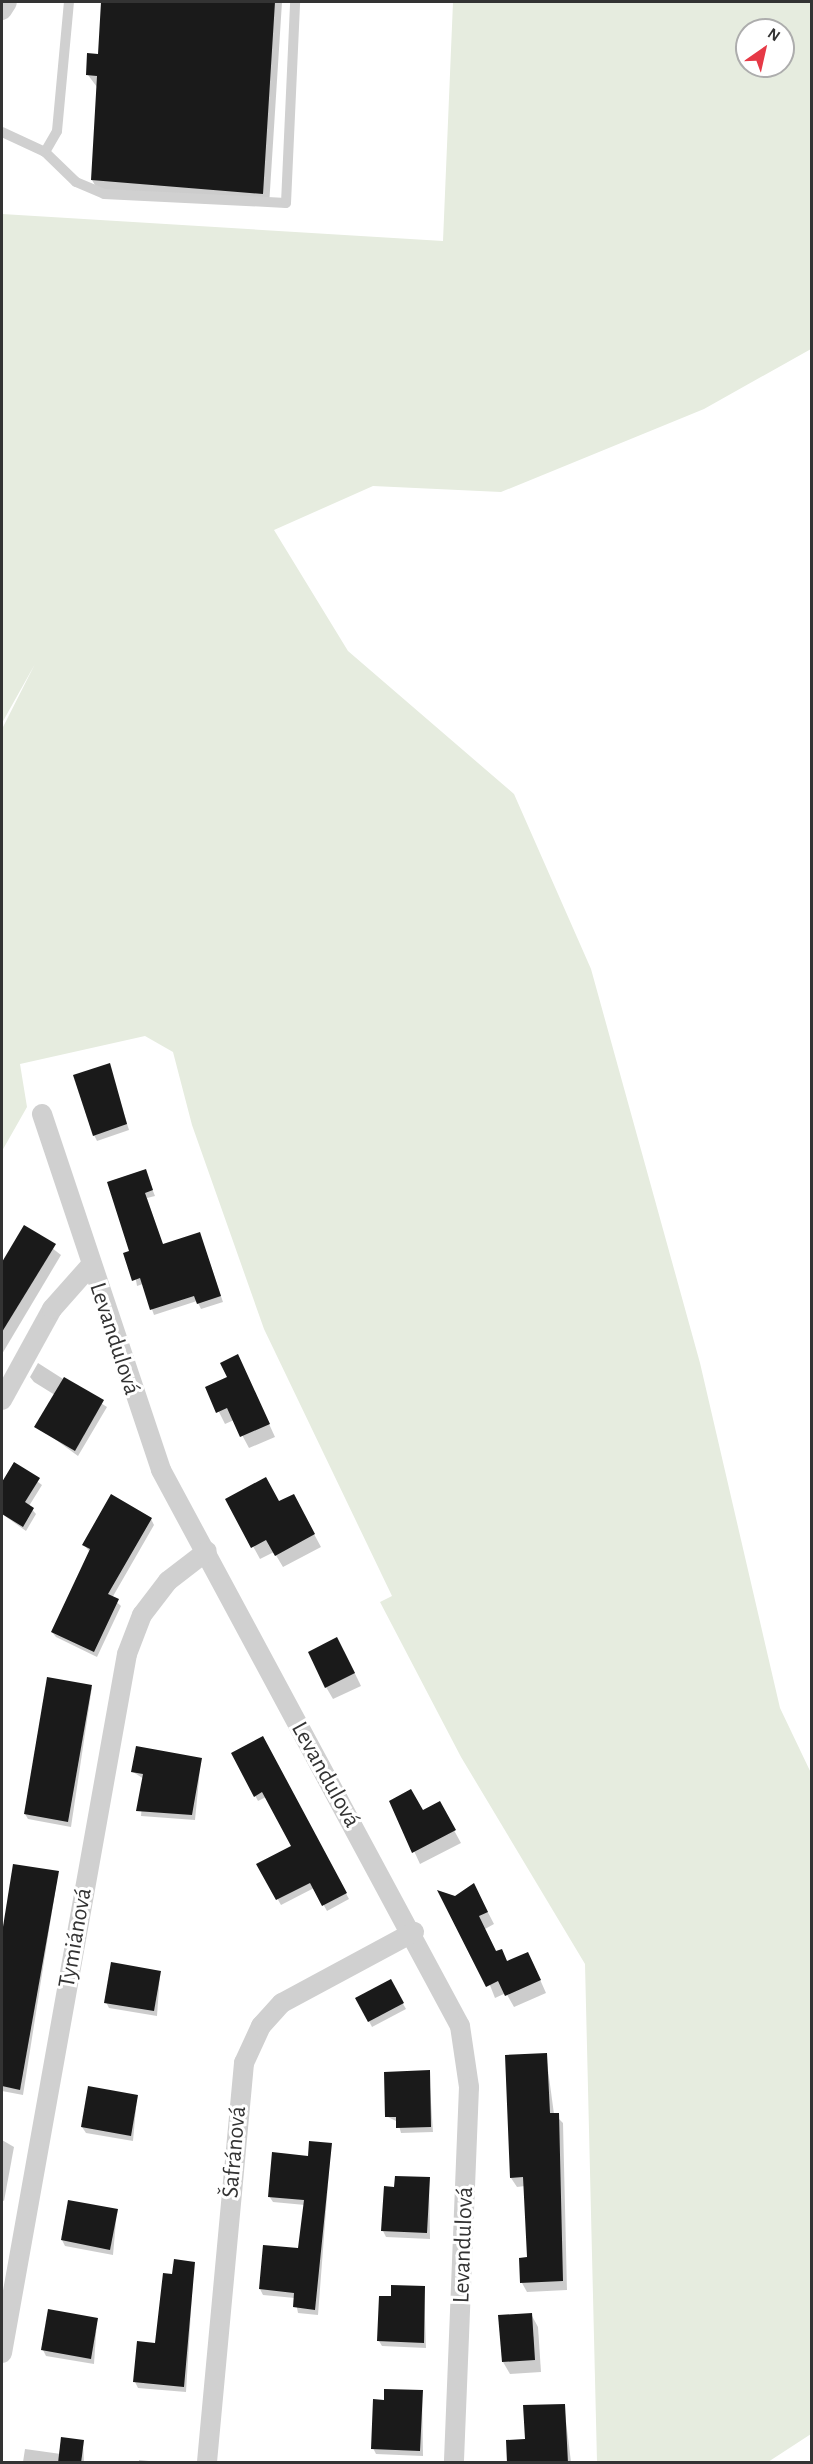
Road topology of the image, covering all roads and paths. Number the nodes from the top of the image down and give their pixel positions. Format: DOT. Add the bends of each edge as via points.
graph roads {
  1 [pos="7,2"];
  2 [pos="69,2"];
  3 [pos="295,2"];
  4 [pos="2,10"];
  5 [pos="2,132"];
  6 [pos="45,152"];
  7 [pos="42,1114"];
  8 [pos="90,1266"];
  9 [pos="2,1400"];
  10 [pos="207,1551"];
  11 [pos="414,1932"];
  12 [pos="2,2353"];
  13 [pos="207,2463"];
  14 [pos="454,2463"];
  1 -- 4 [label="street"];
  2 -- 6 [label="lane" via="57,131"];
  3 -- 6 [label="lane" via="286,203 104,194 76,182"];
  5 -- 6 [label="lane"];
  7 -- 8 [label="street, Levandulová"];
  8 -- 9 [label="street" via="52,1310"];
  8 -- 10 [label="street, Levandulová" via="145,1431"];
  10 -- 11 [label="street, Levandulová"];
  10 -- 12 [label="street, Tymiánová" via="168,1581 142,1616 127,1654"];
  11 -- 13 [label="street, Šafránová" via="282,2003 261,2026 244,2063"];
  11 -- 14 [label="street, Levandulová" via="460,2026 469,2086"];
}
